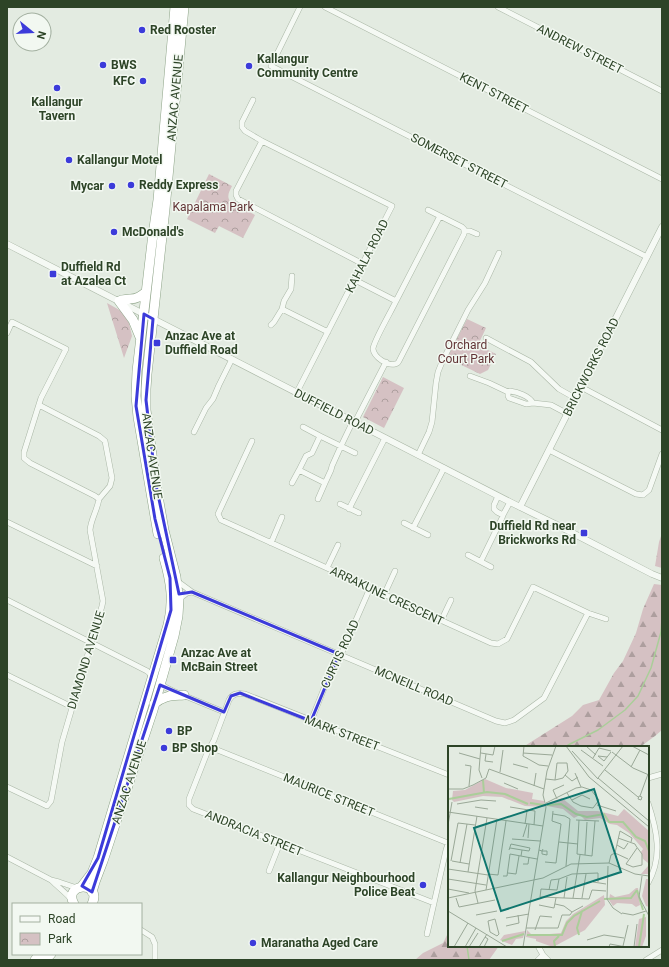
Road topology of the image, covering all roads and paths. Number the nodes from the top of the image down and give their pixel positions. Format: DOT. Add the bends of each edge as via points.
graph roads {
  1 [pos="174,7"];
  2 [pos="184,7"];
  3 [pos="300,7"];
  4 [pos="325,7"];
  5 [pos="498,7"];
  6 [pos="662,91"];
  7 [pos="254,100"];
  8 [pos="262,141"];
  9 [pos="662,179"];
  10 [pos="428,210"];
  11 [pos="440,216"];
  12 [pos="662,227"];
  13 [pos="464,231"];
  14 [pos="478,234"];
  15 [pos="7,244"];
  16 [pos="499,252"];
  17 [pos="647,257"];
  18 [pos="363,264"];
  19 [pos="292,276"];
  20 [pos="355,280"];
  21 [pos="146,292"];
  22 [pos="120,301"];
  23 [pos="396,301"];
  24 [pos="284,310"];
  25 [pos="144,314"];
  26 [pos="153,319"];
  27 [pos="271,325"];
  28 [pos="328,332"];
  29 [pos="7,333"];
  30 [pos="141,338"];
  31 [pos="486,338"];
  32 [pos="232,359"];
  33 [pos="386,362"];
  34 [pos="470,376"];
  35 [pos="581,387"];
  36 [pos="297,392"];
  37 [pos="508,392"];
  38 [pos="575,398"];
  39 [pos="533,403"];
  40 [pos="39,405"];
  41 [pos="567,415"];
  42 [pos="354,422"];
  43 [pos="304,427"];
  44 [pos="662,430"];
  45 [pos="194,432"];
  46 [pos="320,436"];
  47 [pos="385,438"];
  48 [pos="252,441"];
  49 [pos="341,446"];
  50 [pos="549,450"];
  51 [pos="354,454"];
  52 [pos="662,454"];
  53 [pos="418,455"];
  54 [pos="444,468"];
  55 [pos="299,470"];
  56 [pos="292,483"];
  57 [pos="325,483"];
  58 [pos="498,496"];
  59 [pos="98,499"];
  60 [pos="318,499"];
  61 [pos="510,502"];
  62 [pos="340,504"];
  63 [pos="520,507"];
  64 [pos="349,508"];
  65 [pos="359,513"];
  66 [pos="503,515"];
  67 [pos="282,517"];
  68 [pos="7,522"];
  69 [pos="404,523"];
  70 [pos="413,528"];
  71 [pos="428,535"];
  72 [pos="271,543"];
  73 [pos="338,545"];
  74 [pos="468,555"];
  75 [pos="481,561"];
  76 [pos="97,566"];
  77 [pos="491,567"];
  78 [pos="327,568"];
  79 [pos="395,571"];
  80 [pos="662,578"];
  81 [pos="176,581"];
  82 [pos="370,588"];
  83 [pos="192,592"];
  84 [pos="384,595"];
  85 [pos="179,599"];
  86 [pos="7,600"];
  87 [pos="451,600"];
  88 [pos="588,613"];
  89 [pos="606,619"];
  90 [pos="441,621"];
  91 [pos="91,643"];
  92 [pos="339,654"];
  93 [pos="7,675"];
  94 [pos="153,676"];
  95 [pos="161,684"];
  96 [pos="235,694"];
  97 [pos="184,695"];
  98 [pos="154,704"];
  99 [pos="72,707"];
  100 [pos="224,712"];
  101 [pos="311,721"];
  102 [pos="210,747"];
  103 [pos="662,774"];
  104 [pos="448,775"];
  105 [pos="649,778"];
  106 [pos="7,787"];
  107 [pos="649,806"];
  108 [pos="448,842"];
  109 [pos="280,843"];
  110 [pos="448,846"];
  111 [pos="7,857"];
  112 [pos="269,871"];
  113 [pos="51,880"];
  114 [pos="649,881"];
  115 [pos="80,887"];
  116 [pos="92,892"];
  117 [pos="72,902"];
  118 [pos="93,903"];
  119 [pos="434,903"];
  120 [pos="142,931"];
  121 [pos="427,934"];
  122 [pos="539,947"];
  123 [pos="662,950"];
  124 [pos="543,955"];
  125 [pos="155,960"];
  126 [pos="538,960"];
  127 [pos="548,960"];
  128 [pos="646,960"];
  1 -- 21 [label="highway, ANZAC AVENUE" via="158,200"];
  2 -- 26 [label="highway, ANZAC AVENUE"];
  3 -- 17 [label="street, SOMERSET STREET" via="270,66"];
  4 -- 9 [label="street, KENT STREET"];
  5 -- 6 [label="street, ANDREW STREET"];
  7 -- 8 [label="street, KAHALA ROAD" via="242,122 242,127"];
  8 -- 18 [label="street" via="236,191 238,199"];
  8 -- 18 [label="street, KAHALA ROAD" via="392,206"];
  10 -- 11 [label="street"];
  11 -- 13 [label="street" via="462,227"];
  11 -- 23 [label="street"];
  12 -- 17 [label="street, BRICKWORKS ROAD"];
  13 -- 14 [label="street"];
  13 -- 33 [label="street" via="463,238 399,361 393,365"];
  15 -- 22 [label="street, DUFFIELD ROAD"];
  16 -- 53 [label="street" via="438,372 432,422"];
  17 -- 35 [label="street, BRICKWORKS ROAD"];
  18 -- 20 [label="street, KAHALA ROAD"];
  19 -- 24 [label="street" via="291,289 284,301"];
  20 -- 23 [label="street"];
  20 -- 28 [label="street, KAHALA ROAD"];
  21 -- 22 [label="highway" via="138,298"];
  21 -- 25 [label="highway, ANZAC AVENUE"];
  22 -- 25 [label="street, DUFFIELD ROAD"];
  22 -- 30 [label="highway" via="135,323"];
  23 -- 33 [label="street" via="374,346 375,354"];
  24 -- 27 [label="street"];
  24 -- 28 [label="street"];
  25 -- 26 [label="street, DUFFIELD ROAD"];
  25 -- 30 [label="highway, ANZAC AVENUE"];
  26 -- 32 [label="street, DUFFIELD ROAD"];
  26 -- 81 [label="highway, ANZAC AVENUE" via="146,410 160,510"];
  28 -- 36 [label="street, KAHALA ROAD"];
  29 -- 40 [label="street" via="12,322 66,349"];
  30 -- 94 [label="highway, ANZAC AVENUE" via="136,389 138,417 155,519 172,594 170,617"];
  31 -- 38 [label="street" via="531,362 559,389"];
  32 -- 36 [label="street, DUFFIELD ROAD"];
  32 -- 45 [label="street"];
  33 -- 42 [label="street"];
  34 -- 37 [label="street"];
  35 -- 38 [label="street, BRICKWORKS ROAD"];
  35 -- 44 [label="street"];
  36 -- 42 [label="street, DUFFIELD ROAD"];
  37 -- 39 [label="street" via="517,392 530,398"];
  37 -- 39 [label="street" via="511,399 526,404"];
  38 -- 41 [label="street, BRICKWORKS ROAD"];
  39 -- 41 [label="street" via="554,407"];
  40 -- 59 [label="street" via="105,441 112,478 110,486"];
  40 -- 59 [label="street" via="24,458"];
  41 -- 50 [label="street, BRICKWORKS ROAD"];
  42 -- 47 [label="street, DUFFIELD ROAD"];
  42 -- 49 [label="street"];
  43 -- 46 [label="street"];
  46 -- 49 [label="street"];
  46 -- 55 [label="street" via="312,453 306,456"];
  47 -- 53 [label="street, DUFFIELD ROAD"];
  47 -- 64 [label="street"];
  48 -- 72 [label="street, ARRAKUNE CRESCENT" via="218,514 221,520"];
  49 -- 51 [label="street"];
  49 -- 57 [label="street"];
  50 -- 52 [label="street" via="636,494 643,495 649,490"];
  50 -- 63 [label="street, BRICKWORKS ROAD"];
  53 -- 54 [label="street, DUFFIELD ROAD"];
  54 -- 58 [label="street, DUFFIELD ROAD"];
  54 -- 70 [label="street"];
  55 -- 56 [label="street"];
  55 -- 57 [label="street"];
  57 -- 60 [label="street"];
  58 -- 61 [label="street, DUFFIELD ROAD"];
  58 -- 66 [label="street" via="494,509"];
  59 -- 76 [label="street, DIAMOND AVENUE" via="98,507 90,524"];
  61 -- 63 [label="street, DUFFIELD ROAD"];
  61 -- 66 [label="street"];
  62 -- 64 [label="street"];
  63 -- 80 [label="street, DUFFIELD ROAD"];
  64 -- 65 [label="street"];
  66 -- 75 [label="street"];
  67 -- 72 [label="street"];
  68 -- 76 [label="street"];
  69 -- 70 [label="street"];
  70 -- 71 [label="street"];
  72 -- 78 [label="street, ARRAKUNE CRESCENT"];
  73 -- 78 [label="street"];
  74 -- 75 [label="street"];
  75 -- 77 [label="street"];
  76 -- 91 [label="street, DIAMOND AVENUE" via="102,606"];
  78 -- 82 [label="street, ARRAKUNE CRESCENT"];
  79 -- 84 [label="street"];
  81 -- 83 [label="street, MCNEILL ROAD"];
  81 -- 85 [label="highway, ANZAC AVENUE"];
  82 -- 84 [label="street, ARRAKUNE CRESCENT"];
  82 -- 92 [label="street, CURTIS ROAD"];
  83 -- 85 [label="street"];
  83 -- 92 [label="street, MCNEILL ROAD"];
  84 -- 90 [label="street, ARRAKUNE CRESCENT"];
  85 -- 95 [label="highway, ANZAC AVENUE" via="177,626"];
  86 -- 91 [label="street"];
  87 -- 90 [label="street"];
  88 -- 89 [label="street, ARRAKUNE CRESCENT"];
  88 -- 90 [label="street, ARRAKUNE CRESCENT" via="533,587 507,639 498,644 490,643"];
  88 -- 92 [label="street, MCNEILL ROAD" via="544,698 519,717 505,723"];
  91 -- 94 [label="street" via="148,671"];
  91 -- 99 [label="street, DIAMOND AVENUE"];
  92 -- 101 [label="street, CURTIS ROAD"];
  93 -- 99 [label="street"];
  94 -- 95 [label="street"];
  94 -- 115 [label="highway, ANZAC AVENUE" via="95,864 89,877"];
  95 -- 97 [label="street"];
  95 -- 98 [label="highway, ANZAC AVENUE"];
  96 -- 100 [label="street, ANDRACIA STREET" via="231,696"];
  96 -- 101 [label="street, MARK STREET" via="245,694"];
  97 -- 98 [label="highway" via="167,696"];
  97 -- 100 [label="street"];
  98 -- 116 [label="highway, ANZAC AVENUE"];
  99 -- 106 [label="street, DIAMOND AVENUE" via="62,742 51,801 47,806"];
  100 -- 102 [label="street, ANDRACIA STREET"];
  101 -- 104 [label="street, MARK STREET"];
  102 -- 108 [label="street, MAURICE STREET"];
  102 -- 109 [label="street, ANDRACIA STREET" via="188,805"];
  103 -- 105 [label="street"];
  107 -- 114 [label="street" via="654,821 657,857"];
  109 -- 112 [label="street"];
  109 -- 119 [label="street, ANDRACIA STREET"];
  110 -- 119 [label="street"];
  111 -- 113 [label="street"];
  113 -- 115 [label="street"];
  113 -- 117 [label="street" via="67,893"];
  115 -- 116 [label="highway" via="88,888"];
  115 -- 117 [label="highway, ANZAC AVENUE" via="74,891"];
  116 -- 118 [label="highway"];
  119 -- 121 [label="street"];
  120 -- 125 [label="street" via="152,937 155,944"];
  122 -- 124 [label="street"];
  123 -- 128 [label="street"];
  124 -- 126 [label="street"];
  124 -- 127 [label="street"];
}
